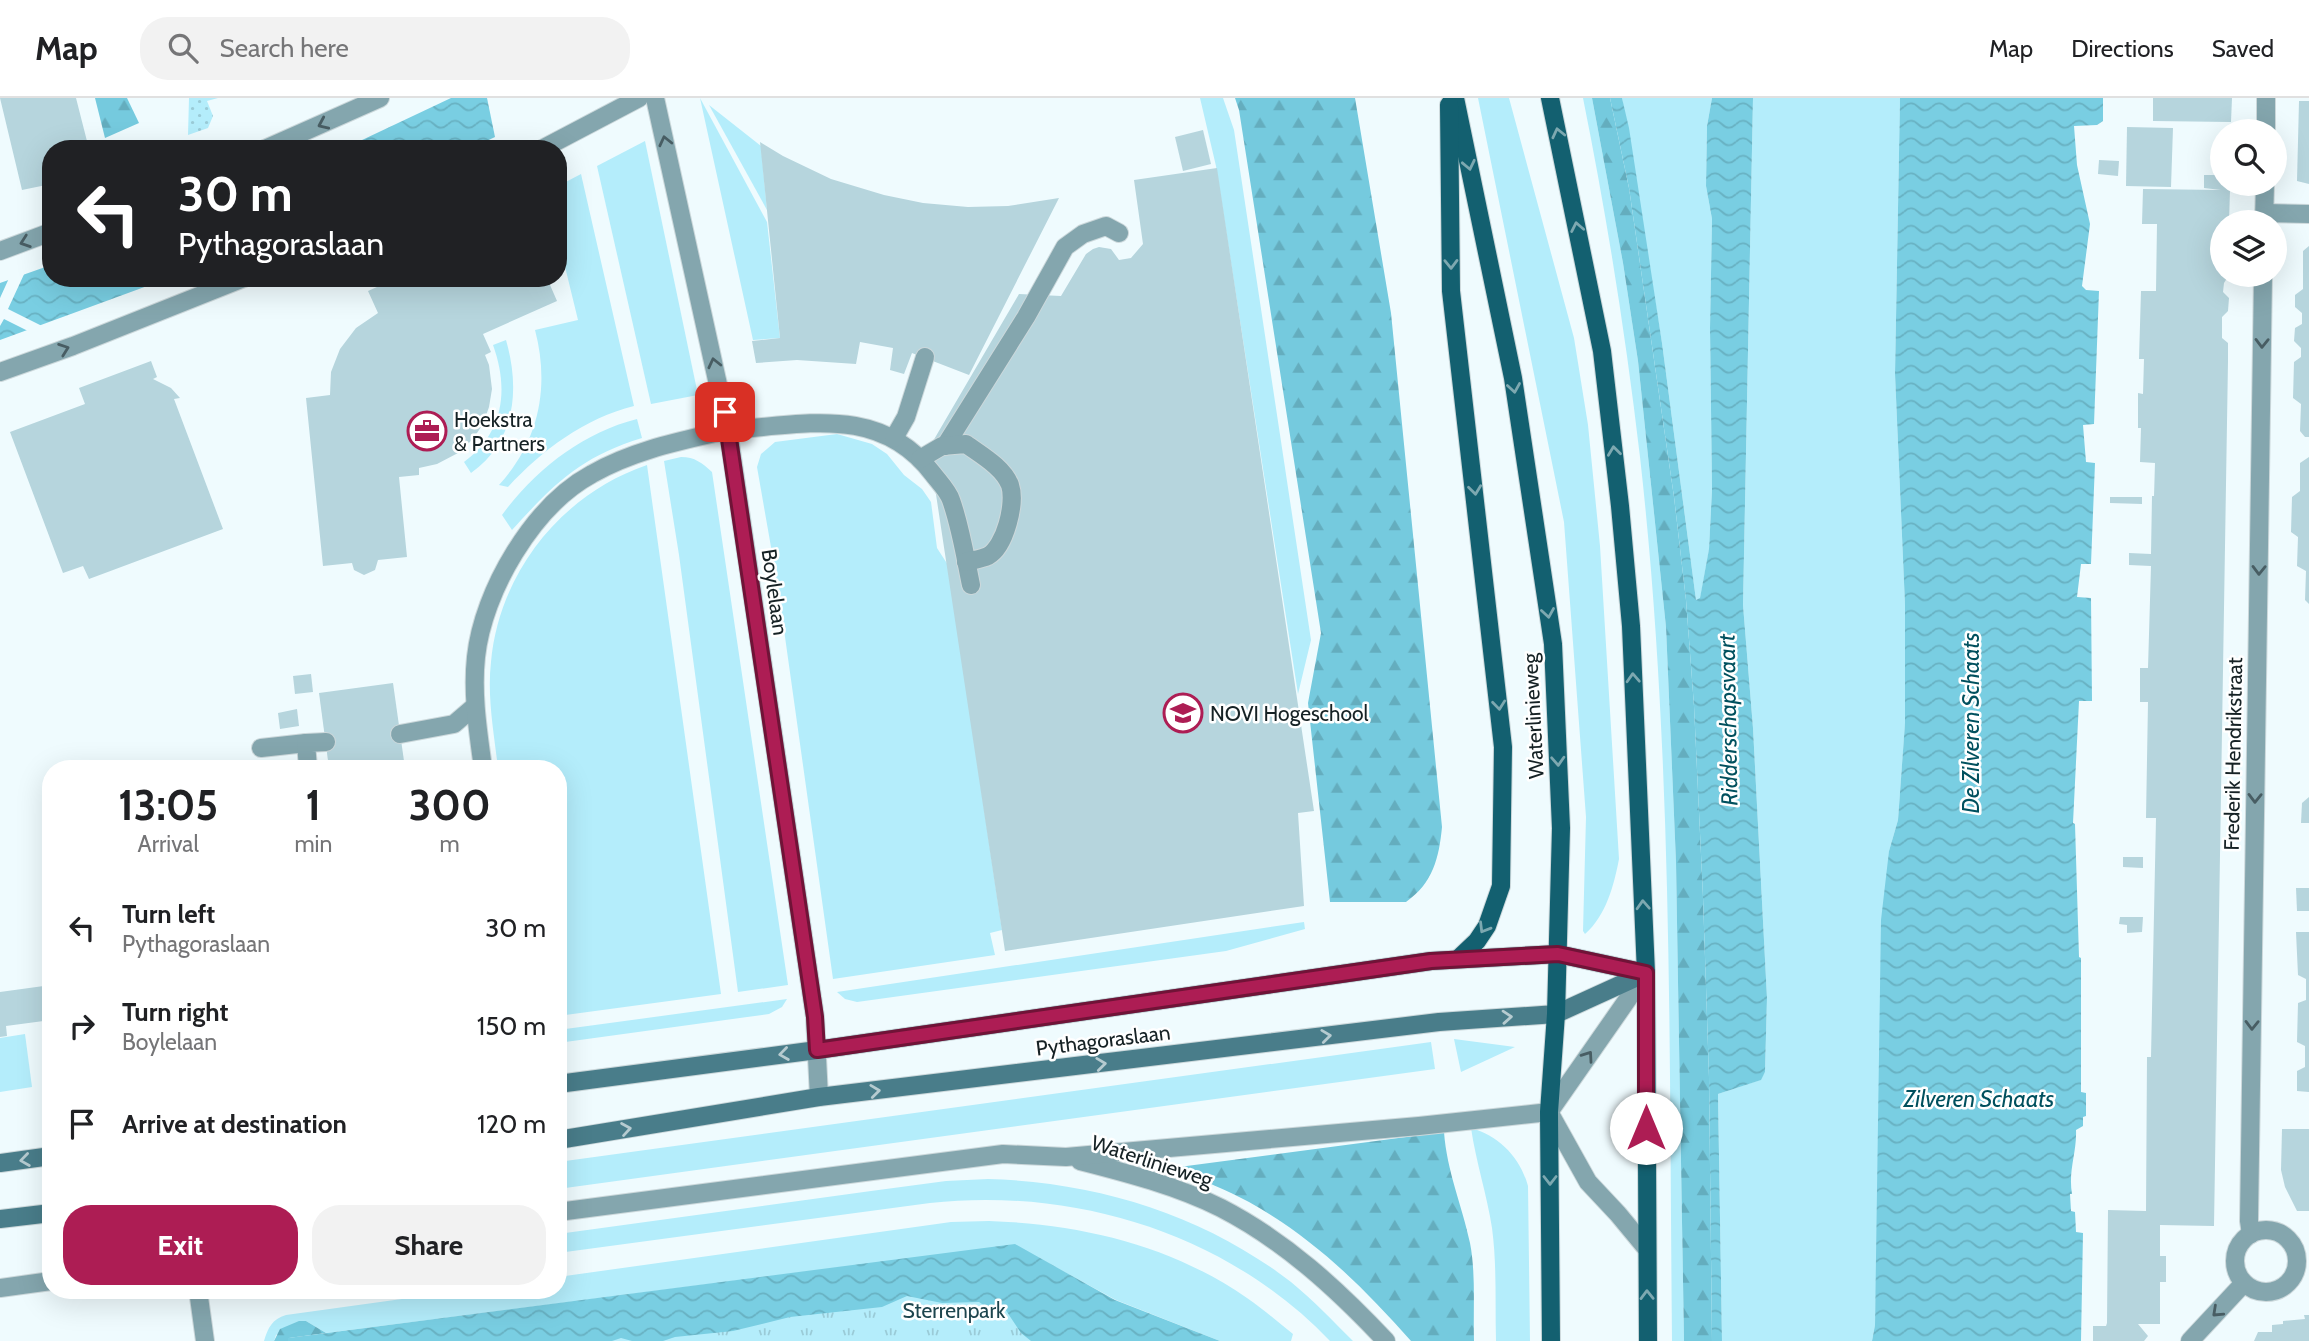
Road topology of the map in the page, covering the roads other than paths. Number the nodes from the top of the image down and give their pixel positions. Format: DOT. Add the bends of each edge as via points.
graph roads {
  1 [pos="380,98"];
  2 [pos="639,98"];
  3 [pos="655,98"];
  4 [pos="1448,98"];
  5 [pos="1455,98"];
  6 [pos="1550,98"];
  7 [pos="2266,98"];
  8 [pos="2266,119"];
  9 [pos="285,140"];
  10 [pos="559,140"];
  11 [pos="2309,214"];
  12 [pos="2287,216"];
  13 [pos="1119,233"];
  14 [pos="42,235"];
  15 [pos="0,251"];
  16 [pos="221,287"];
  17 [pos="2263,287"];
  18 [pos="925,356"];
  19 [pos="0,372"];
  20 [pos="728,430"];
  21 [pos="894,438"];
  22 [pos="946,446"];
  23 [pos="920,459"];
  24 [pos="966,562"];
  25 [pos="971,584"];
  26 [pos="475,706"];
  27 [pos="400,734"];
  28 [pos="326,742"];
  29 [pos="306,743"];
  30 [pos="261,748"];
  31 [pos="307,760"];
  32 [pos="482,760"];
  33 [pos="1558,954"];
  34 [pos="1458,959"];
  35 [pos="1646,973"];
  36 [pos="1556,1014"];
  37 [pos="817,1050"];
  38 [pos="567,1083"];
  39 [pos="819,1097"];
  40 [pos="1549,1112"];
  41 [pos="567,1139"];
  42 [pos="42,1157"];
  43 [pos="1066,1157"];
  44 [pos="0,1163"];
  45 [pos="567,1211"];
  46 [pos="42,1214"];
  47 [pos="0,1219"];
  48 [pos="2252,1234"];
  49 [pos="1647,1249"];
  50 [pos="2302,1275"];
  51 [pos="42,1282"];
  52 [pos="2244,1283"];
  53 [pos="0,1288"];
  54 [pos="199,1299"];
  55 [pos="205,1341"];
  56 [pos="1386,1341"];
  57 [pos="1551,1341"];
  58 [pos="1648,1341"];
  59 [pos="2190,1341"];
  1 -- 9 [label="street, one-way"];
  2 -- 10 [label="street"];
  20 -- 3 [label="street, Boylelaan, one-way"];
  4 -- 34 [label="main road, one-way" via="1451,291 1503,747 1501,886 1487,926"];
  5 -- 33 [label="main road, Waterlinieweg, one-way" via="1513,378 1553,644 1561,828"];
  35 -- 6 [label="main road, one-way" via="1631,626 1620,506 1602,351"];
  7 -- 8 [label="street"];
  11 -- 12 [label="street"];
  13 -- 22 [label="street" via="1106,226 1065,247"];
  14 -- 15 [label="street, one-way"];
  19 -- 16 [label="street, one-way"];
  17 -- 48 [label="street, Frederik Hendrikstraat, one-way"];
  18 -- 21 [label="street" via="906,417"];
  20 -- 21 [label="street" via="839,423"];
  20 -- 26 [label="street" via="653,447 590,475 562,495 509,561 488,604 476,656"];
  20 -- 37 [label="street, Boylelaan"];
  21 -- 23 [label="street"];
  22 -- 23 [label="street"];
  22 -- 24 [label="street" via="966,444 993,463 1010,486 1011,510 1004,535 990,555"];
  23 -- 24 [label="street" via="950,497"];
  24 -- 25 [label="street"];
  26 -- 27 [label="street" via="454,724"];
  26 -- 32 [label="street"];
  28 -- 29 [label="street"];
  29 -- 30 [label="street"];
  29 -- 31 [label="street"];
  33 -- 34 [label="main road, Pythagoraslaan"];
  33 -- 35 [label="main road, Pythagoraslaan"];
  33 -- 36 [label="main road, Waterlinieweg"];
  34 -- 37 [label="main road, Pythagoraslaan"];
  35 -- 36 [label="main road, Pythagoraslaan"];
  40 -- 35 [label="street, one-way"];
  35 -- 49 [label="main road"];
  39 -- 36 [label="main road, Pythagoraslaan, one-way" via="1438,1023"];
  36 -- 40 [label="main road, Waterlinieweg"];
  37 -- 38 [label="main road, Pythagoraslaan, one-way"];
  37 -- 39 [label="street, Boylelaan"];
  41 -- 39 [label="main road, Pythagoraslaan, one-way"];
  40 -- 43 [label="street"];
  40 -- 49 [label="street" via="1588,1182"];
  40 -- 57 [label="main road, Waterlinieweg, one-way"];
  42 -- 44 [label="main road, one-way"];
  43 -- 45 [label="street" via="1003,1154"];
  43 -- 56 [label="street, Waterlinieweg" via="1148,1179 1230,1213 1280,1243 1345,1297"];
  46 -- 47 [label="main road"];
  48 -- 50 [label="street" via="2269,1230 2287,1238"];
  48 -- 52 [label="street" via="2236,1254"];
  58 -- 49 [label="main road, one-way"];
  50 -- 52 [label="street" via="2274,1291 2261,1292"];
  51 -- 53 [label="street"];
  52 -- 59 [label="street, one-way"];
  54 -- 55 [label="street"];
}
